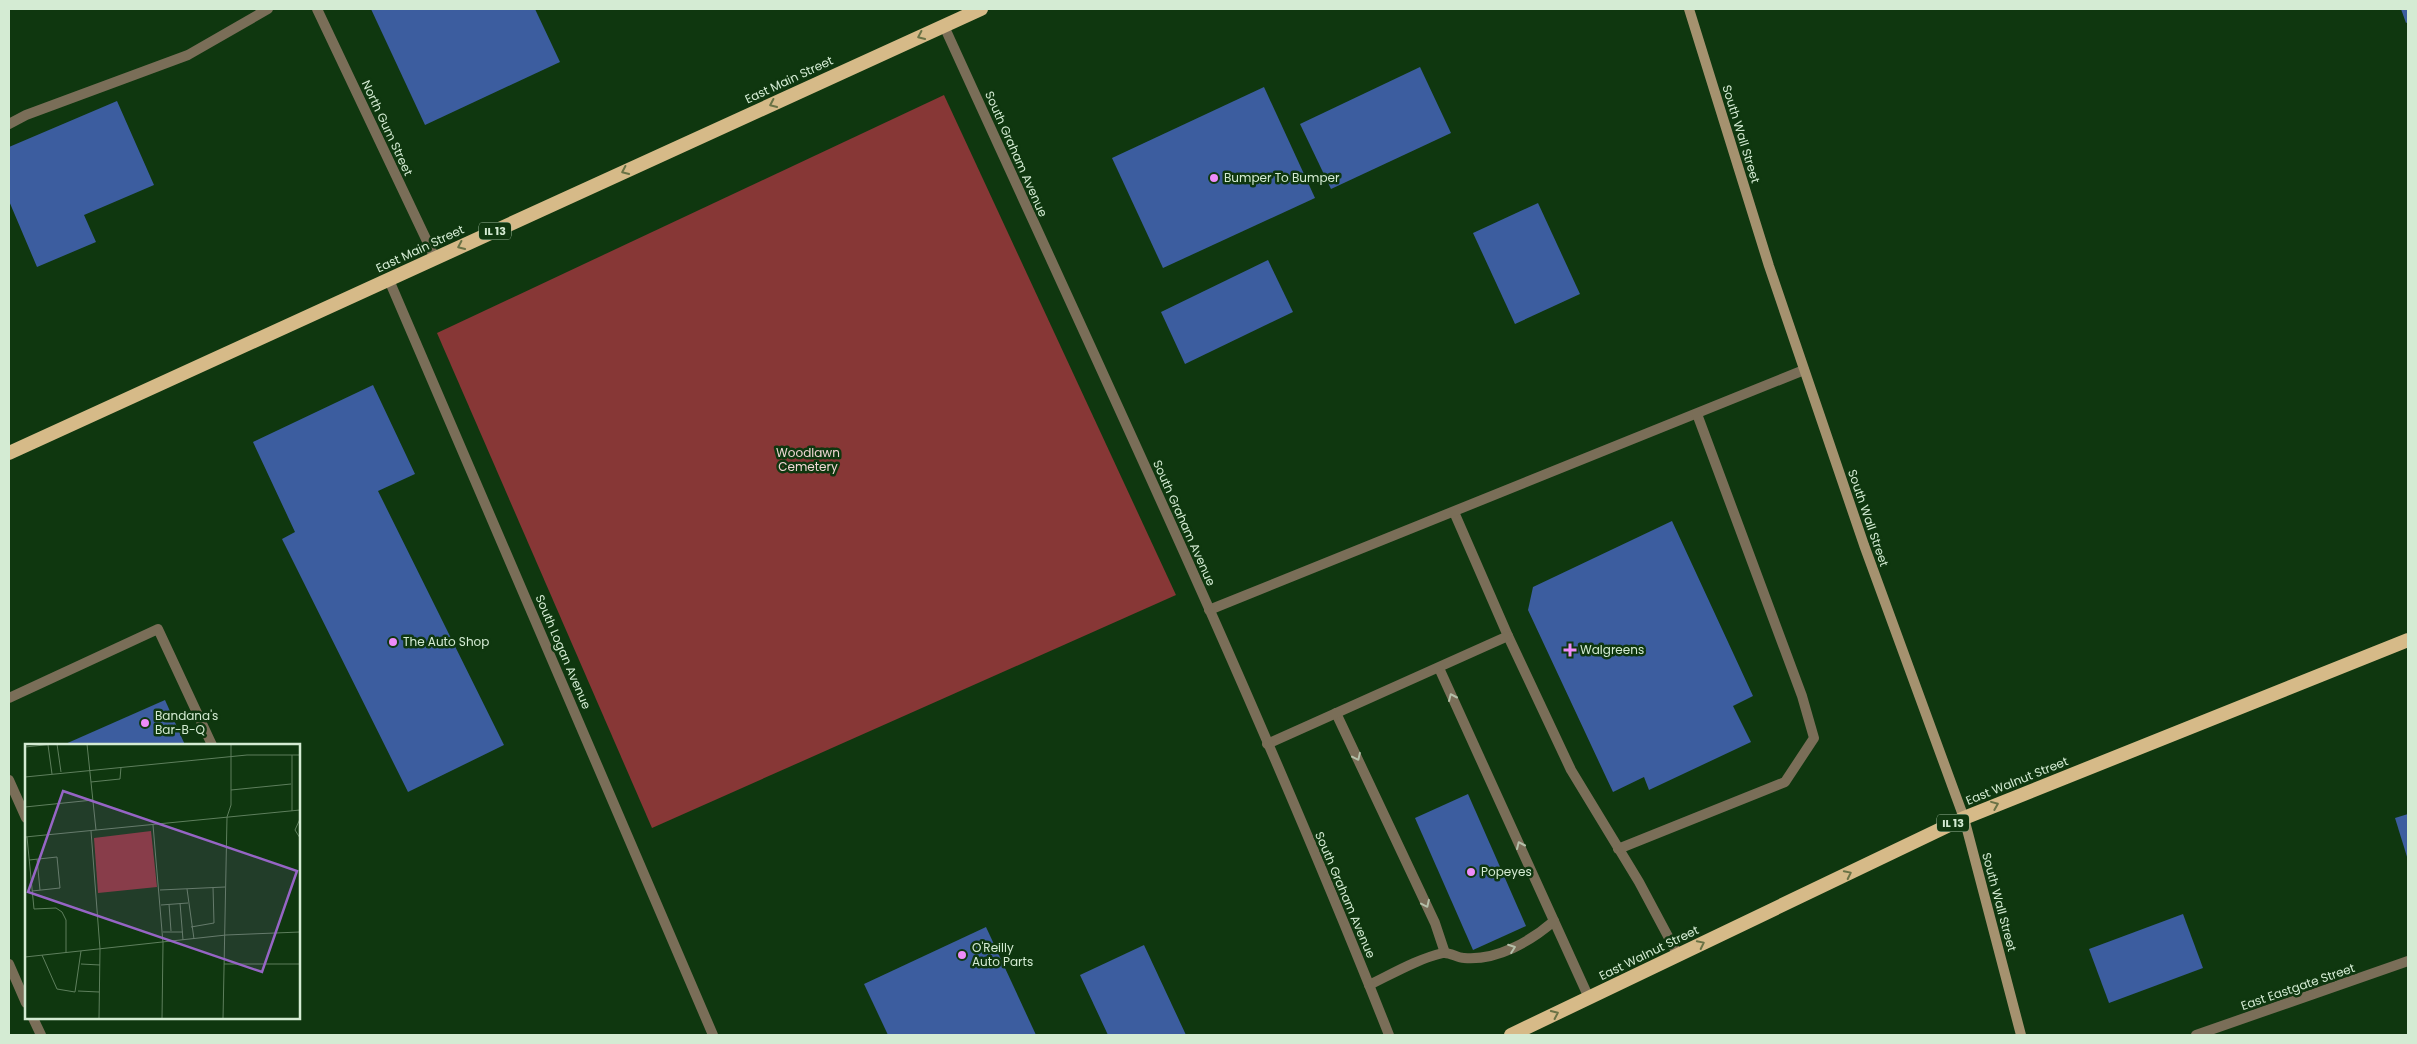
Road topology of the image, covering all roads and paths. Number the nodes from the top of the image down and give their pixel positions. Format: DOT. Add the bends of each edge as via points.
graph roads {
  1 [pos="268,9"];
  2 [pos="317,9"];
  3 [pos="981,9"];
  4 [pos="1689,9"];
  5 [pos="944,26"];
  6 [pos="9,124"];
  7 [pos="435,258"];
  8 [pos="389,280"];
  9 [pos="1804,370"];
  10 [pos="1697,414"];
  11 [pos="9,454"];
  12 [pos="1454,512"];
  13 [pos="1209,610"];
  14 [pos="1508,636"];
  15 [pos="2408,640"];
  16 [pos="1439,668"];
  17 [pos="9,698"];
  18 [pos="1336,713"];
  19 [pos="212,744"];
  20 [pos="1267,744"];
  21 [pos="9,780"];
  22 [pos="25,816"];
  23 [pos="1964,818"];
  24 [pos="1618,849"];
  25 [pos="1554,921"];
  26 [pos="1445,952"];
  27 [pos="1678,955"];
  28 [pos="2408,961"];
  29 [pos="9,964"];
  30 [pos="1369,985"];
  31 [pos="1589,998"];
  32 [pos="25,1001"];
  33 [pos="37,1019"];
  34 [pos="41,1035"];
  35 [pos="713,1035"];
  36 [pos="1389,1035"];
  37 [pos="1510,1035"];
  38 [pos="2021,1035"];
  39 [pos="2196,1035"];
  1 -- 6 [label="street" via="188,55"];
  2 -- 7 [label="street, North Gum Street"];
  3 -- 5 [label="highway, East Main Street / IL 13"];
  4 -- 9 [label="main road, South Wall Street"];
  5 -- 7 [label="highway, East Main Street / IL 13, one-way"];
  5 -- 13 [label="street, South Graham Avenue"];
  7 -- 8 [label="highway, East Main Street / IL 13"];
  8 -- 11 [label="highway, East Main Street / IL 13"];
  8 -- 35 [label="street, South Logan Avenue"];
  9 -- 10 [label="street"];
  9 -- 23 [label="main road, South Wall Street"];
  10 -- 12 [label="street"];
  10 -- 24 [label="street" via="1802,696 1814,738 1785,782"];
  12 -- 13 [label="street"];
  12 -- 14 [label="street"];
  13 -- 20 [label="street, South Graham Avenue"];
  14 -- 16 [label="street"];
  14 -- 24 [label="street" via="1571,770"];
  23 -- 15 [label="highway, East Walnut Street / IL 13, one-way"];
  16 -- 18 [label="street"];
  25 -- 16 [label="street, one-way"];
  17 -- 19 [label="street" via="158,629"];
  18 -- 20 [label="street"];
  18 -- 26 [label="street, one-way" via="1435,923"];
  20 -- 30 [label="street, South Graham Avenue"];
  21 -- 22 [label="street"];
  27 -- 23 [label="highway, East Walnut Street / IL 13, one-way"];
  23 -- 38 [label="main road, South Wall Street"];
  24 -- 27 [label="street"];
  26 -- 25 [label="street, one-way" via="1464,958 1487,956 1516,947 1538,935"];
  25 -- 31 [label="street"];
  26 -- 30 [label="street"];
  27 -- 31 [label="highway, East Walnut Street / IL 13"];
  28 -- 39 [label="street, East Eastgate Street"];
  29 -- 32 [label="street"];
  30 -- 36 [label="street, South Graham Avenue"];
  37 -- 31 [label="highway, East Walnut Street / IL 13, one-way"];
  33 -- 34 [label="street"];
}
